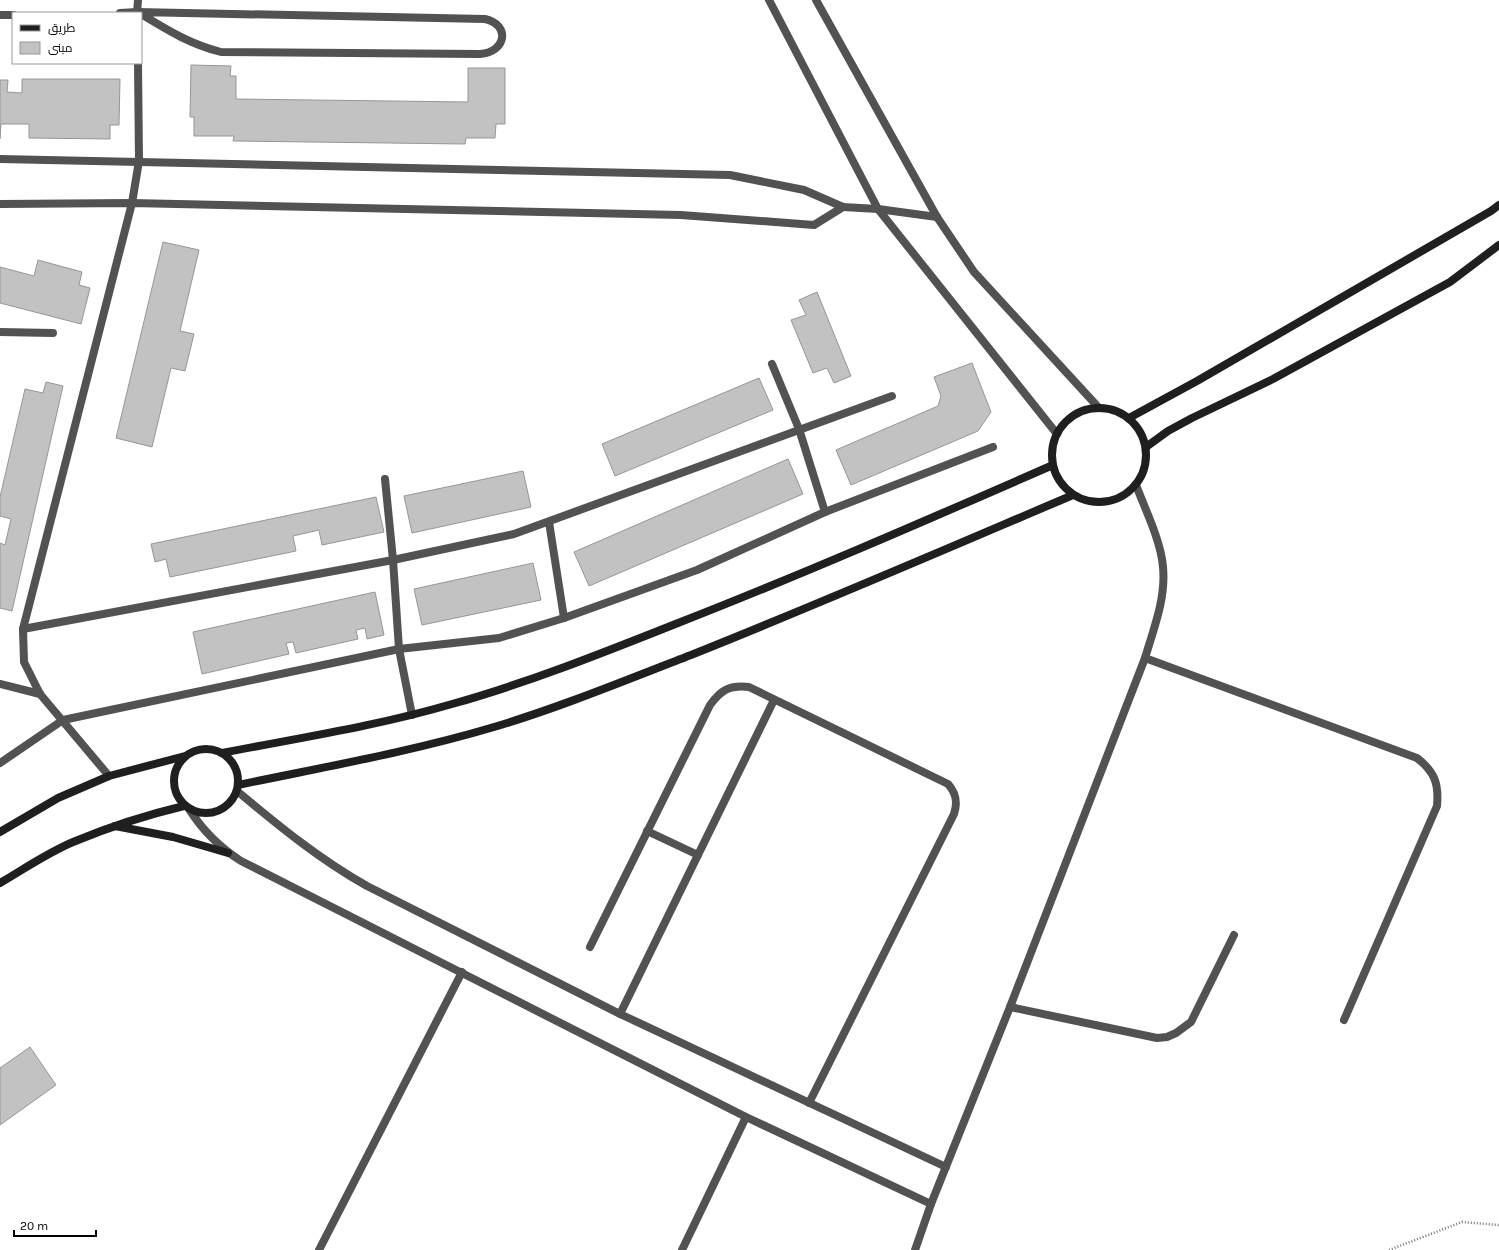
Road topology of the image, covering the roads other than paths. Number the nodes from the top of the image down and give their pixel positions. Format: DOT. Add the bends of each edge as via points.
graph roads {
  1 [pos="138,0"];
  2 [pos="768,0"];
  3 [pos="816,0"];
  4 [pos="138,12"];
  5 [pos="142,13"];
  6 [pos="0,15"];
  7 [pos="12,15"];
  8 [pos="142,15"];
  9 [pos="138,64"];
  10 [pos="0,159"];
  11 [pos="139,162"];
  12 [pos="132,203"];
  13 [pos="0,204"];
  14 [pos="1499,205"];
  15 [pos="843,207"];
  16 [pos="878,210"];
  17 [pos="937,217"];
  18 [pos="1499,245"];
  19 [pos="0,332"];
  20 [pos="53,334"];
  21 [pos="772,364"];
  22 [pos="892,396"];
  23 [pos="1099,408"];
  24 [pos="1128,418"];
  25 [pos="799,430"];
  26 [pos="1057,434"];
  27 [pos="992,447"];
  28 [pos="1146,447"];
  29 [pos="1053,465"];
  30 [pos="385,479"];
  31 [pos="1136,485"];
  32 [pos="1073,495"];
  33 [pos="825,512"];
  34 [pos="549,522"];
  35 [pos="393,560"];
  36 [pos="564,618"];
  37 [pos="22,629"];
  38 [pos="399,649"];
  39 [pos="1145,658"];
  40 [pos="0,684"];
  41 [pos="40,694"];
  42 [pos="774,700"];
  43 [pos="412,715"];
  44 [pos="63,720"];
  45 [pos="222,753"];
  46 [pos="186,755"];
  47 [pos="0,763"];
  48 [pos="109,776"];
  49 [pos="238,788"];
  50 [pos="187,808"];
  51 [pos="115,826"];
  52 [pos="648,831"];
  53 [pos="0,832"];
  54 [pos="228,853"];
  55 [pos="698,855"];
  56 [pos="0,883"];
  57 [pos="1234,935"];
  58 [pos="590,947"];
  59 [pos="462,972"];
  60 [pos="1010,1007"];
  61 [pos="620,1014"];
  62 [pos="1344,1020"];
  63 [pos="808,1103"];
  64 [pos="746,1117"];
  65 [pos="946,1167"];
  66 [pos="931,1204"];
  67 [pos="319,1250"];
  68 [pos="682,1250"];
  69 [pos="915,1250"];
  1 -- 4 [label="street"];
  2 -- 16 [label="street"];
  3 -- 17 [label="street"];
  5 -- 8 [label="street" via="485,19 497,24 502,37 498,48 493,52 480,54 221,52 201,47"];
  6 -- 7 [label="street"];
  9 -- 11 [label="street"];
  10 -- 11 [label="street"];
  11 -- 12 [label="street"];
  11 -- 15 [label="street" via="730,174 804,190"];
  12 -- 13 [label="street"];
  12 -- 15 [label="street" via="681,215 814,225"];
  12 -- 37 [label="street"];
  14 -- 24 [label="main road" via="1204,377"];
  15 -- 16 [label="street"];
  16 -- 17 [label="street"];
  16 -- 26 [label="street"];
  17 -- 23 [label="street" via="974,272"];
  18 -- 28 [label="main road" via="1450,282 1274,379 1186,421"];
  19 -- 20 [label="street"];
  21 -- 25 [label="street"];
  22 -- 25 [label="street"];
  23 -- 24 [label="main road" via="1120,412"];
  23 -- 26 [label="main road" via="1086,409 1075,415"];
  24 -- 28 [label="main road" via="1140,431"];
  25 -- 33 [label="street"];
  25 -- 34 [label="street"];
  26 -- 29 [label="main road" via="1053,444"];
  27 -- 33 [label="street"];
  28 -- 31 [label="main road" via="1143,473"];
  29 -- 32 [label="main road" via="1060,482"];
  29 -- 43 [label="main road" via="777,584 594,656 493,692"];
  30 -- 35 [label="street"];
  31 -- 32 [label="main road" via="1118,499 1106,502 1083,500"];
  31 -- 39 [label="street" via="1159,546 1163,566 1161,603"];
  32 -- 49 [label="main road" via="790,616 546,710 422,746"];
  33 -- 36 [label="street" via="697,570"];
  34 -- 35 [label="street" via="514,534"];
  34 -- 36 [label="street"];
  35 -- 37 [label="street"];
  35 -- 38 [label="street"];
  36 -- 38 [label="street" via="499,638"];
  37 -- 41 [label="street" via="24,662"];
  38 -- 43 [label="street"];
  38 -- 44 [label="street"];
  39 -- 60 [label="street"];
  39 -- 62 [label="street" via="1417,758 1432,773 1438,794 1437,806"];
  40 -- 41 [label="street"];
  41 -- 44 [label="street"];
  42 -- 52 [label="street" via="749,687 740,686 731,687 716,697"];
  42 -- 55 [label="street"];
  42 -- 63 [label="street" via="942,780 953,789 957,805"];
  43 -- 45 [label="main road"];
  44 -- 47 [label="street"];
  44 -- 48 [label="street"];
  45 -- 46 [label="main road" via="200,749"];
  45 -- 49 [label="main road" via="235,766"];
  46 -- 48 [label="main road"];
  46 -- 50 [label="main road" via="176,768 174,776 175,792"];
  48 -- 53 [label="main road" via="58,798"];
  49 -- 50 [label="main road" via="233,800 218,812 198,813"];
  49 -- 61 [label="street" via="306,847 346,874"];
  50 -- 51 [label="main road" via="149,814"];
  50 -- 54 [label="street" via="216,844"];
  51 -- 54 [label="main road" via="173,837"];
  51 -- 56 [label="main road" via="72,843"];
  52 -- 55 [label="street"];
  52 -- 58 [label="street"];
  54 -- 59 [label="street"];
  55 -- 61 [label="street"];
  57 -- 60 [label="street" via="1191,1022 1167,1037 1157,1038"];
  59 -- 64 [label="street"];
  59 -- 67 [label="street"];
  60 -- 65 [label="street"];
  61 -- 63 [label="street"];
  63 -- 65 [label="street"];
  64 -- 66 [label="street"];
  64 -- 68 [label="street"];
  65 -- 66 [label="street"];
  66 -- 69 [label="street"];
}
